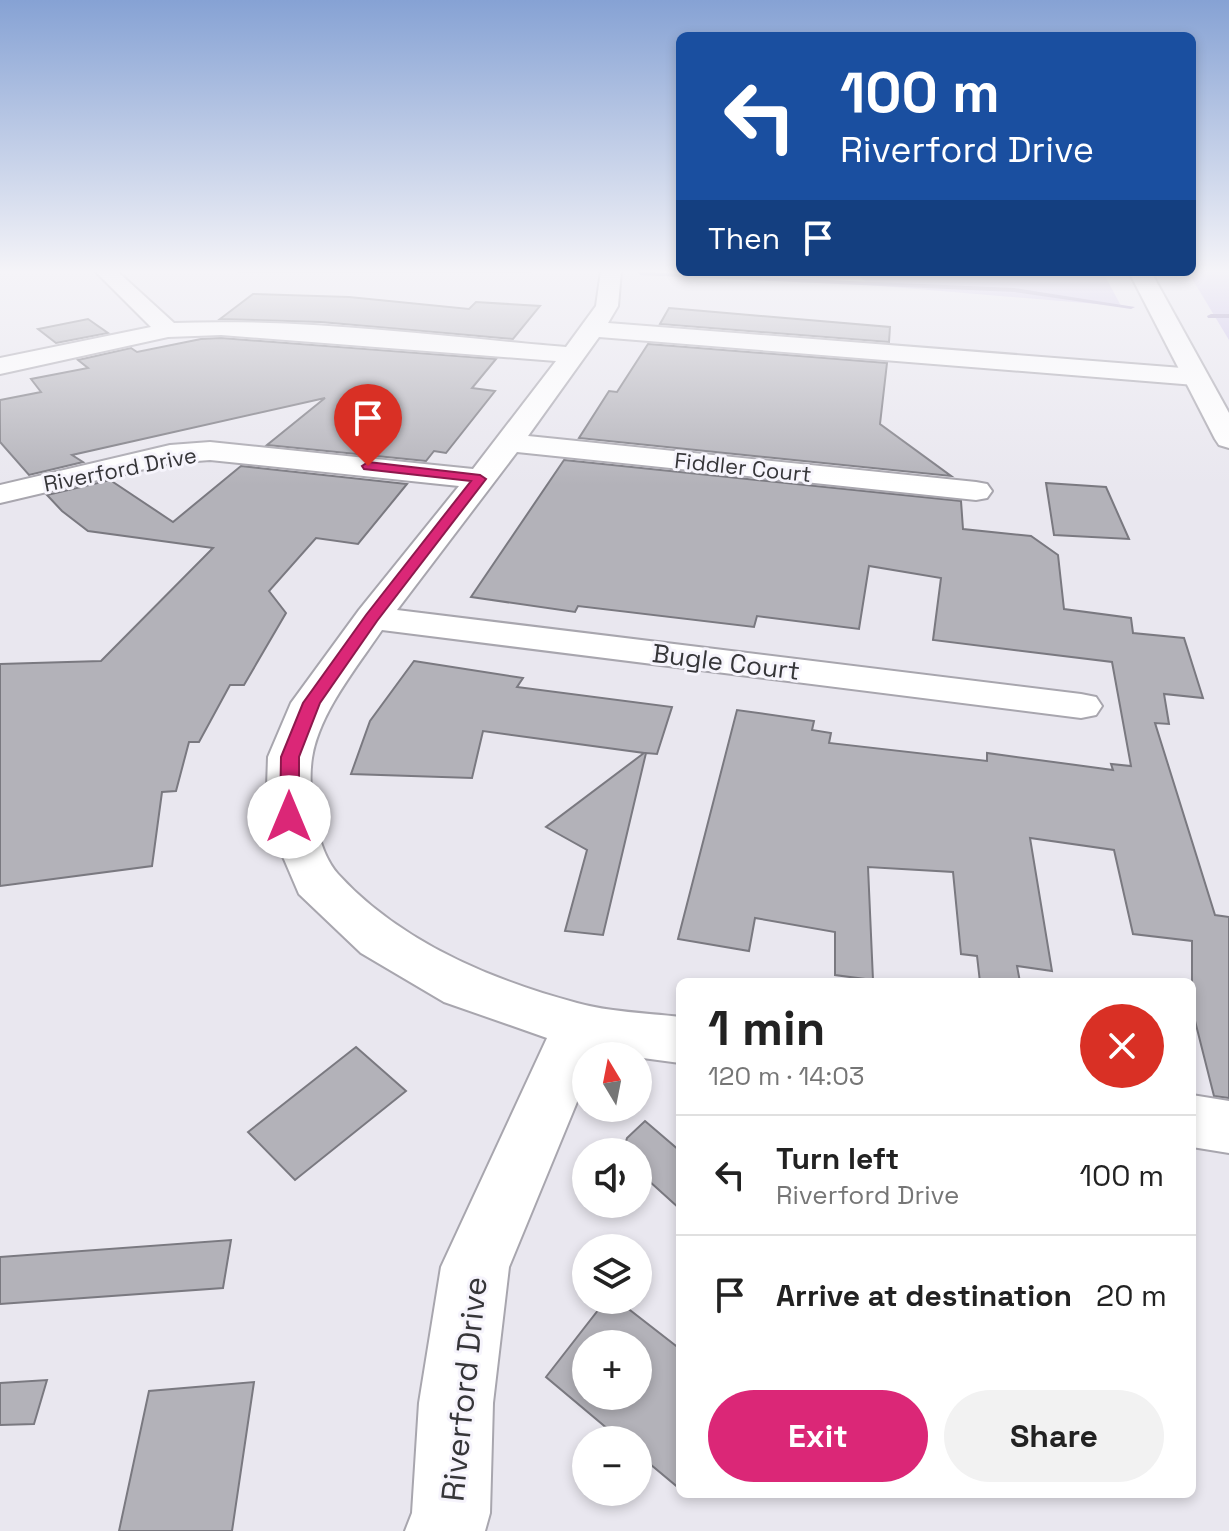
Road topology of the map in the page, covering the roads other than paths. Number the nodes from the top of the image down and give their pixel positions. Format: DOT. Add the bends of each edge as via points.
graph roads {
  1 [pos="110,342"];
  2 [pos="582,342"];
  3 [pos="590,342"];
  4 [pos="1177,342"];
  5 [pos="0,366"];
  6 [pos="1195,377"];
  7 [pos="1229,439"];
  8 [pos="509,443"];
  9 [pos="480,479"];
  10 [pos="976,491"];
  11 [pos="0,494"];
  12 [pos="372,618"];
  13 [pos="1081,706"];
  14 [pos="580,1027"];
  15 [pos="676,1039"];
  16 [pos="1196,1122"];
  17 [pos="1229,1127"];
  18 [pos="445,1531"];
  1 -- 5 [label="street"];
  2 -- 8 [label="street"];
  3 -- 6 [label="street"];
  4 -- 6 [label="street"];
  6 -- 7 [label="street"];
  8 -- 9 [label="street"];
  8 -- 10 [label="street, Fiddler Court"];
  9 -- 11 [label="street, Riverford Drive" via="210,451 170,454"];
  9 -- 12 [label="street"];
  12 -- 13 [label="street, Bugle Court"];
  12 -- 14 [label="street" via="312,703 290,757 289,817 316,882 379,939 463,987"];
  14 -- 15 [label="street"];
  14 -- 18 [label="street, Riverford Drive" via="475,1267"];
  16 -- 17 [label="street"];
}
